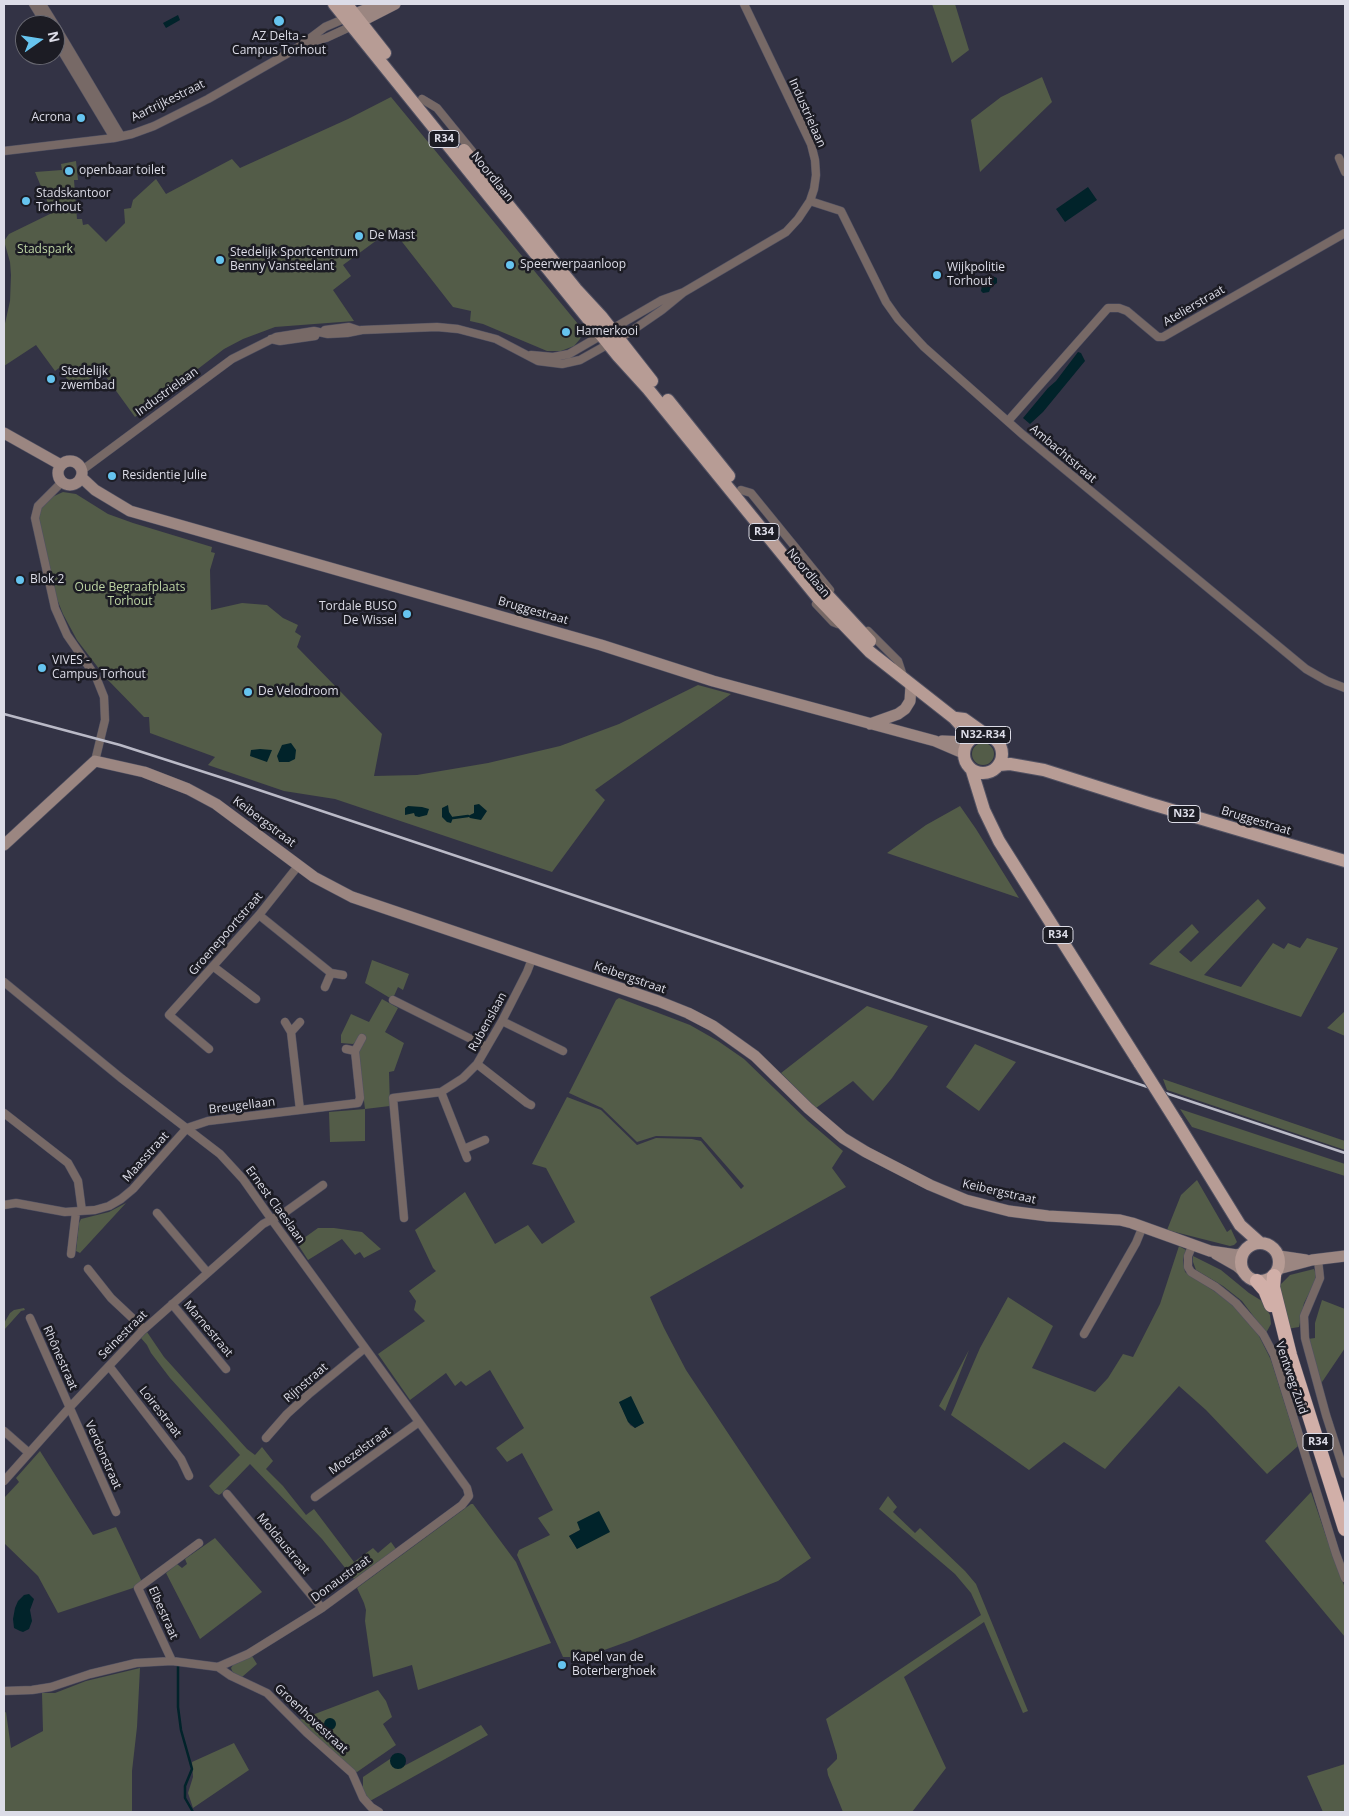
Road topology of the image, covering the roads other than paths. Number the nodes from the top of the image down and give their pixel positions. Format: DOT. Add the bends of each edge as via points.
graph roads {
  1 [pos="33,4"];
  2 [pos="334,4"];
  3 [pos="346,4"];
  4 [pos="380,4"];
  5 [pos="395,4"];
  6 [pos="744,4"];
  7 [pos="43,15"];
  8 [pos="353,20"];
  9 [pos="303,44"];
  10 [pos="65,49"];
  11 [pos="65,53"];
  12 [pos="77,69"];
  13 [pos="117,137"];
  14 [pos="4,151"];
  15 [pos="1339,158"];
  16 [pos="1345,172"];
  17 [pos="810,202"];
  18 [pos="1345,233"];
  19 [pos="610,336"];
  20 [pos="1008,422"];
  21 [pos="4,433"];
  22 [pos="4,441"];
  23 [pos="60,473"];
  24 [pos="79,477"];
  25 [pos="907,680"];
  26 [pos="1345,688"];
  27 [pos="954,718"];
  28 [pos="870,724"];
  29 [pos="988,736"];
  30 [pos="967,744"];
  31 [pos="1002,748"];
  32 [pos="95,761"];
  33 [pos="996,768"];
  34 [pos="1044,770"];
  35 [pos="972,771"];
  36 [pos="982,801"];
  37 [pos="4,845"];
  38 [pos="1345,861"];
  39 [pos="298,866"];
  40 [pos="259,915"];
  41 [pos="532,959"];
  42 [pos="214,966"];
  43 [pos="331,973"];
  44 [pos="343,975"];
  45 [pos="4,982"];
  46 [pos="325,987"];
  47 [pos="256,999"];
  48 [pos="393,1000"];
  49 [pos="502,1021"];
  50 [pos="286,1022"];
  51 [pos="300,1022"];
  52 [pos="291,1032"];
  53 [pos="362,1038"];
  54 [pos="487,1047"];
  55 [pos="209,1049"];
  56 [pos="346,1049"];
  57 [pos="355,1051"];
  58 [pos="563,1051"];
  59 [pos="477,1064"];
  60 [pos="441,1092"];
  61 [pos="531,1104"];
  62 [pos="300,1110"];
  63 [pos="4,1113"];
  64 [pos="187,1128"];
  65 [pos="486,1140"];
  66 [pos="464,1149"];
  67 [pos="467,1158"];
  68 [pos="323,1185"];
  69 [pos="4,1205"];
  70 [pos="79,1212"];
  71 [pos="157,1213"];
  72 [pos="404,1218"];
  73 [pos="272,1220"];
  74 [pos="1240,1225"];
  75 [pos="1143,1226"];
  76 [pos="1259,1242"];
  77 [pos="1193,1244"];
  78 [pos="1210,1251"];
  79 [pos="1245,1251"];
  80 [pos="71,1254"];
  81 [pos="1279,1256"];
  82 [pos="1345,1256"];
  83 [pos="1315,1260"];
  84 [pos="88,1270"];
  85 [pos="207,1272"];
  86 [pos="1244,1272"];
  87 [pos="1276,1272"];
  88 [pos="1257,1280"];
  89 [pos="172,1304"];
  90 [pos="30,1318"];
  91 [pos="144,1329"];
  92 [pos="1084,1334"];
  93 [pos="365,1348"];
  94 [pos="1290,1355"];
  95 [pos="109,1366"];
  96 [pos="226,1369"];
  97 [pos="70,1407"];
  98 [pos="419,1422"];
  99 [pos="4,1431"];
  100 [pos="266,1438"];
  101 [pos="28,1453"];
  102 [pos="1345,1474"];
  103 [pos="189,1476"];
  104 [pos="4,1480"];
  105 [pos="227,1494"];
  106 [pos="469,1496"];
  107 [pos="315,1497"];
  108 [pos="116,1512"];
  109 [pos="1345,1529"];
  110 [pos="199,1543"];
  111 [pos="1345,1578"];
  112 [pos="322,1608"];
  113 [pos="172,1661"];
  114 [pos="218,1667"];
  115 [pos="4,1690"];
  116 [pos="379,1812"];
  1 -- 7 [label="street"];
  2 -- 8 [label="main road, Noordlaan / R34"];
  3 -- 8 [label="main road, Noordlaan / R34"];
  4 -- 8 [label="street, Aartrijkestraat"];
  5 -- 8 [label="street, Aartrijkestraat"];
  6 -- 17 [label="street, Industrielaan" via="811,144 816,175"];
  8 -- 9 [label="street, Aartrijkestraat" via="326,38"];
  8 -- 9 [label="street, Aartrijkestraat" via="325,27"];
  8 -- 19 [label="main road, Noordlaan / R34"];
  8 -- 19 [label="main road, Noordlaan / R34" via="596,311"];
  9 -- 13 [label="street, Aartrijkestraat" via="154,126"];
  10 -- 12 [label="street"];
  11 -- 12 [label="street"];
  12 -- 13 [label="street"];
  13 -- 14 [label="street, Aartrijkestraat"];
  15 -- 16 [label="street"];
  17 -- 19 [label="street, Industrielaan" via="786,232 684,292 662,300"];
  17 -- 20 [label="street, Ambachtstraat" via="841,211 886,302 898,319 924,347"];
  18 -- 20 [label="street, Atelierstraat" via="1163,337 1158,337 1127,311 1108,308"];
  19 -- 24 [label="street, Industrielaan" via="569,354 553,357 529,355 496,339 458,329 427,326 338,334 291,334 271,339 232,359"];
  19 -- 25 [label="main road, Noordlaan / R34" via="824,592"];
  19 -- 25 [label="main road, Noordlaan / R34" via="629,368 811,590 870,652"];
  20 -- 26 [label="street, Ambachtstraat" via="1306,668"];
  21 -- 23 [label="street"];
  22 -- 23 [label="street"];
  23 -- 24 [label="street" via="68,484"];
  23 -- 24 [label="street" via="64,462 72,461 79,465"];
  23 -- 32 [label="street" via="38,506 35,518 55,608 67,634 96,677 104,697 105,720"];
  24 -- 28 [label="street, Bruggestraat" via="130,511"];
  25 -- 27 [label="main road, Noordlaan / R34"];
  25 -- 28 [label="street" via="910,701 905,709"];
  27 -- 29 [label="main road, Noordlaan / R34" via="964,719"];
  27 -- 30 [label="main road, Noordlaan / R34"];
  28 -- 30 [label="street, Bruggestraat" via="935,741"];
  29 -- 30 [label="main road, N32-R34" via="980,735"];
  29 -- 31 [label="main road, N32-R34" via="997,740"];
  30 -- 35 [label="main road, N32-R34" via="965,763"];
  31 -- 33 [label="main road, N32-R34"];
  31 -- 34 [label="main road, Bruggestraat / N32"];
  32 -- 37 [label="street"];
  32 -- 39 [label="street, Keibergstraat" via="144,772 203,796"];
  33 -- 34 [label="main road, Bruggestraat / N32" via="1010,764"];
  33 -- 35 [label="main road" via="982,774"];
  33 -- 36 [label="main road, R34" via="984,782"];
  34 -- 38 [label="main road, Bruggestraat / N32"];
  35 -- 36 [label="main road, R34"];
  36 -- 74 [label="main road, R34, bridge" via="990,825 1007,856"];
  39 -- 40 [label="street, Groenepoortstraat"];
  39 -- 41 [label="street, Keibergstraat" via="352,897"];
  40 -- 42 [label="street, Groenepoortstraat"];
  40 -- 43 [label="street"];
  41 -- 49 [label="street, Rubenslaan"];
  41 -- 75 [label="street, Keibergstraat" via="658,1001 713,1026 755,1056 843,1138 936,1188 1009,1211 1120,1220"];
  42 -- 47 [label="street"];
  42 -- 55 [label="street, Groenepoortstraat" via="168,1015"];
  43 -- 44 [label="street"];
  43 -- 46 [label="street"];
  45 -- 64 [label="street, Ernest Claeslaan"];
  48 -- 54 [label="street"];
  49 -- 54 [label="street, Rubenslaan"];
  49 -- 58 [label="street"];
  50 -- 52 [label="street"];
  51 -- 52 [label="street"];
  52 -- 62 [label="street"];
  53 -- 57 [label="street"];
  54 -- 59 [label="street, Rubenslaan"];
  56 -- 57 [label="street"];
  57 -- 62 [label="street, Breugellaan" via="358,1103"];
  59 -- 60 [label="street, Rubenslaan"];
  59 -- 61 [label="street"];
  60 -- 66 [label="street"];
  60 -- 72 [label="street, Rubenslaan" via="393,1098"];
  62 -- 64 [label="street, Breugellaan" via="208,1121"];
  63 -- 70 [label="street" via="68,1163 78,1181"];
  64 -- 70 [label="street, Maasstraat" via="144,1179 122,1199 109,1206"];
  64 -- 73 [label="street, Ernest Claeslaan" via="220,1154 243,1178"];
  65 -- 66 [label="street"];
  66 -- 67 [label="street"];
  68 -- 73 [label="street, Seinestraat"];
  69 -- 70 [label="street, Maasstraat" via="16,1203"];
  70 -- 80 [label="street"];
  71 -- 85 [label="street"];
  73 -- 85 [label="street, Seinestraat"];
  73 -- 93 [label="street, Ernest Claeslaan"];
  74 -- 76 [label="main road, R34"];
  74 -- 79 [label="main road, R34"];
  75 -- 77 [label="street, Keibergstraat"];
  75 -- 92 [label="street"];
  76 -- 79 [label="main road"];
  76 -- 81 [label="main road" via="1271,1246"];
  77 -- 78 [label="street, Keibergstraat"];
  77 -- 111 [label="street, Ventweg Zuid" via="1188,1262 1191,1272 1236,1303 1263,1334 1274,1355"];
  78 -- 79 [label="street, Keibergstraat" via="1237,1255"];
  78 -- 86 [label="street, Keibergstraat"];
  79 -- 86 [label="main road" via="1241,1260"];
  81 -- 83 [label="street"];
  81 -- 87 [label="main road"];
  82 -- 83 [label="street"];
  83 -- 87 [label="street"];
  83 -- 102 [label="street" via="1320,1278 1304,1316 1304,1338"];
  84 -- 91 [label="street" via="111,1298"];
  85 -- 89 [label="street, Seinestraat"];
  86 -- 88 [label="main road"];
  87 -- 88 [label="main road" via="1269,1279"];
  87 -- 94 [label="highway, R34" via="1273,1287"];
  88 -- 94 [label="highway, R34" via="1265,1290"];
  89 -- 91 [label="street, Seinestraat"];
  89 -- 96 [label="street, Marnestraat"];
  90 -- 97 [label="street, Rhônestraat"];
  91 -- 95 [label="street, Seinestraat"];
  93 -- 98 [label="street, Ernest Claeslaan"];
  93 -- 100 [label="street, Rijnstraat" via="287,1414"];
  94 -- 109 [label="highway, R34"];
  95 -- 97 [label="street, Seinestraat"];
  95 -- 103 [label="street, Loirestraat" via="181,1459"];
  97 -- 101 [label="street, Seinestraat"];
  97 -- 108 [label="street, Verdonstraat"];
  98 -- 106 [label="street, Ernest Claeslaan" via="467,1488"];
  98 -- 107 [label="street, Moezelstraat"];
  99 -- 101 [label="street"];
  101 -- 104 [label="street, Seinestraat"];
  105 -- 112 [label="street, Moldaustraat"];
  106 -- 112 [label="street, Donaustraat" via="462,1505"];
  110 -- 113 [label="street, Elbestraat" via="138,1588"];
  112 -- 114 [label="street, Donaustraat" via="248,1654"];
  113 -- 114 [label="street, Groenhovestraat"];
  113 -- 115 [label="street, Groenhovestraat" via="116,1667 32,1690"];
  114 -- 116 [label="street, Groenhovestraat" via="267,1693 352,1773 363,1798"];
}
